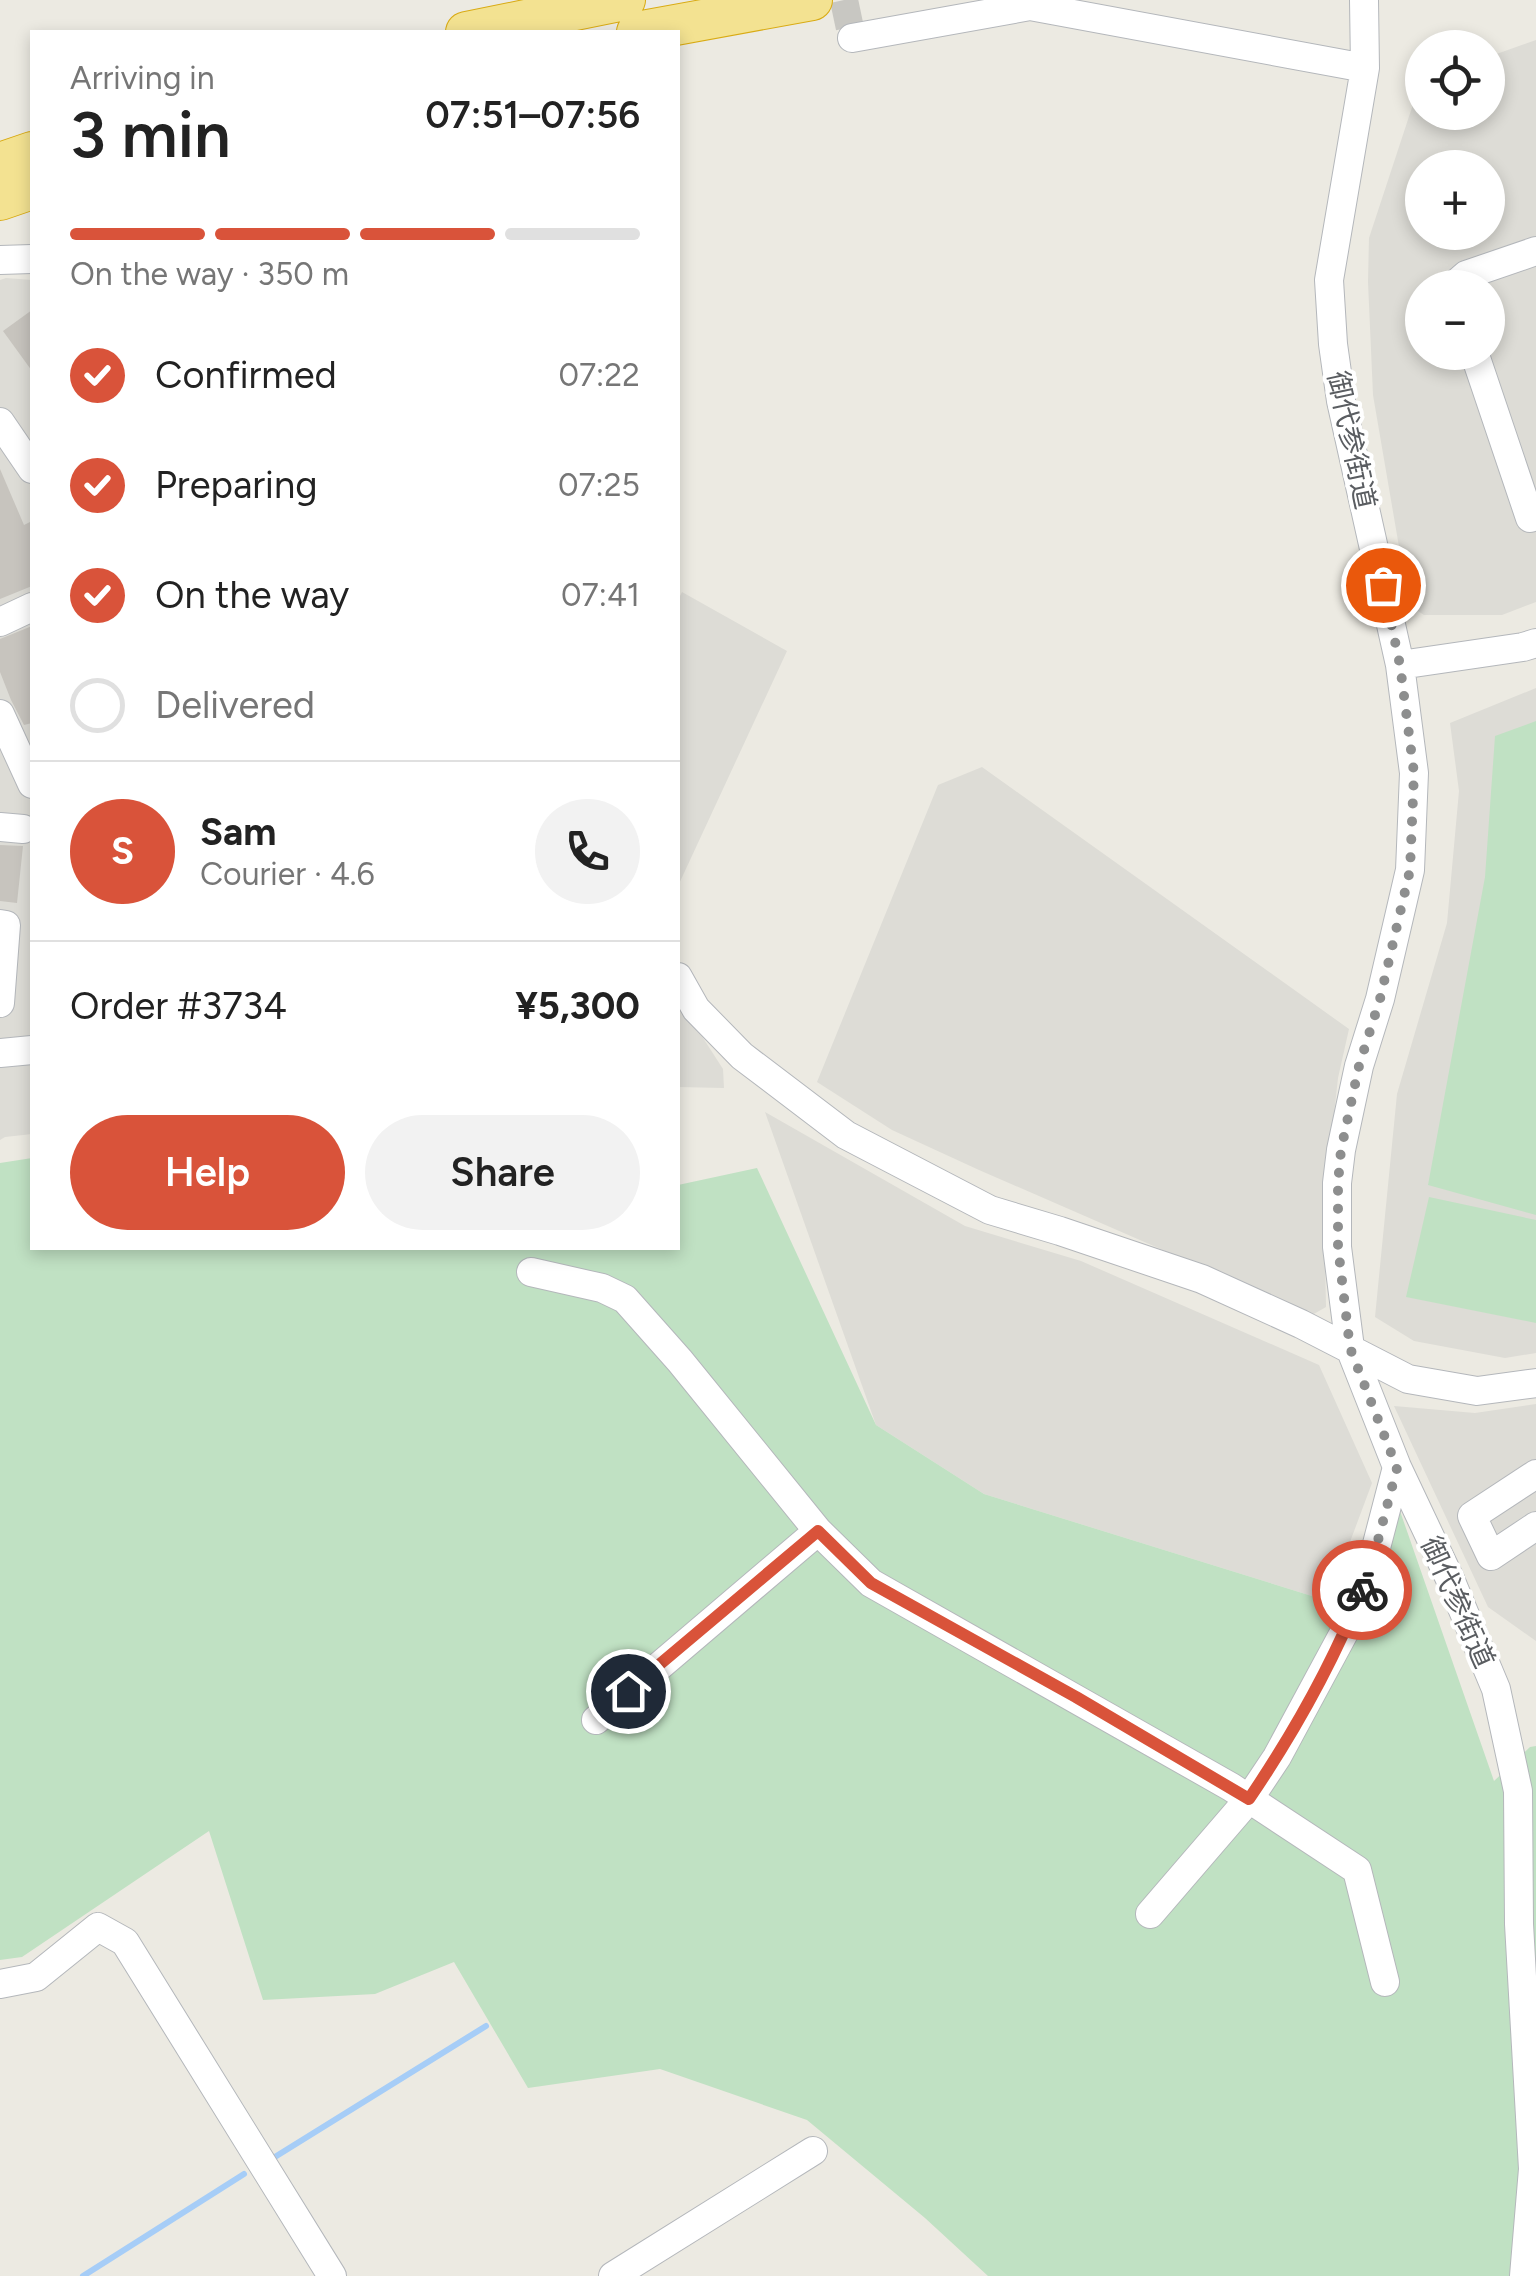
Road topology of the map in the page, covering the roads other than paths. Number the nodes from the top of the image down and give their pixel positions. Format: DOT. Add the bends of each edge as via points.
graph roads {
  1 [pos="626,0"];
  2 [pos="812,0"];
  3 [pos="1364,0"];
  4 [pos="476,30"];
  5 [pos="647,30"];
  6 [pos="852,38"];
  7 [pos="1365,68"];
  8 [pos="30,153"];
  9 [pos="0,163"];
  10 [pos="30,190"];
  11 [pos="0,200"];
  12 [pos="1536,252"];
  13 [pos="30,259"];
  14 [pos="0,260"];
  15 [pos="1481,270"];
  16 [pos="1480,370"];
  17 [pos="0,422"];
  18 [pos="18,465"];
  19 [pos="1530,518"];
  20 [pos="30,609"];
  21 [pos="0,622"];
  22 [pos="1536,642"];
  23 [pos="1400,665"];
  24 [pos="0,714"];
  25 [pos="30,780"];
  26 [pos="0,924"];
  27 [pos="680,980"];
  28 [pos="0,1003"];
  29 [pos="30,1050"];
  30 [pos="0,1053"];
  31 [pos="531,1272"];
  32 [pos="1350,1348"];
  33 [pos="1536,1383"];
  34 [pos="1397,1468"];
  35 [pos="1536,1474"];
  36 [pos="1536,1526"];
  37 [pos="818,1531"];
  38 [pos="596,1720"];
  39 [pos="1249,1799"];
  40 [pos="1150,1914"];
  41 [pos="1385,1982"];
  42 [pos="0,1984"];
  43 [pos="813,2150"];
  44 [pos="618,2275"];
  45 [pos="332,2276"];
  46 [pos="1524,2276"];
  1 -- 4 [label="highway"];
  2 -- 5 [label="highway"];
  3 -- 7 [label="street, 御代参街道"];
  6 -- 7 [label="street" via="1030,6"];
  7 -- 23 [label="street, 御代参街道" via="1329,280 1341,401"];
  8 -- 9 [label="highway"];
  10 -- 11 [label="highway"];
  12 -- 15 [label="street"];
  13 -- 14 [label="street"];
  16 -- 19 [label="street"];
  17 -- 18 [label="street"];
  20 -- 21 [label="street"];
  22 -- 23 [label="street"];
  23 -- 32 [label="street, 御代参街道" via="1414,773 1410,870 1341,1150 1338,1247"];
  24 -- 25 [label="street"];
  26 -- 28 [label="street" via="6,925"];
  27 -- 32 [label="street" via="696,1008 742,1056 846,1136 990,1210 1202,1279"];
  29 -- 30 [label="street"];
  31 -- 37 [label="street" via="625,1299"];
  32 -- 33 [label="street" via="1408,1379 1478,1390"];
  32 -- 34 [label="street, 御代参街道"];
  34 -- 39 [label="street" via="1371,1567 1346,1629"];
  34 -- 46 [label="street, 御代参街道" via="1496,1689 1518,1791 1533,2169"];
  35 -- 36 [label="street" via="1472,1516 1491,1556"];
  37 -- 38 [label="street"];
  37 -- 39 [label="street" via="871,1583"];
  39 -- 40 [label="street"];
  39 -- 41 [label="street" via="1357,1870"];
  42 -- 45 [label="street" via="36,1977 98,1926 125,1942"];
  43 -- 44 [label="street"];
}
